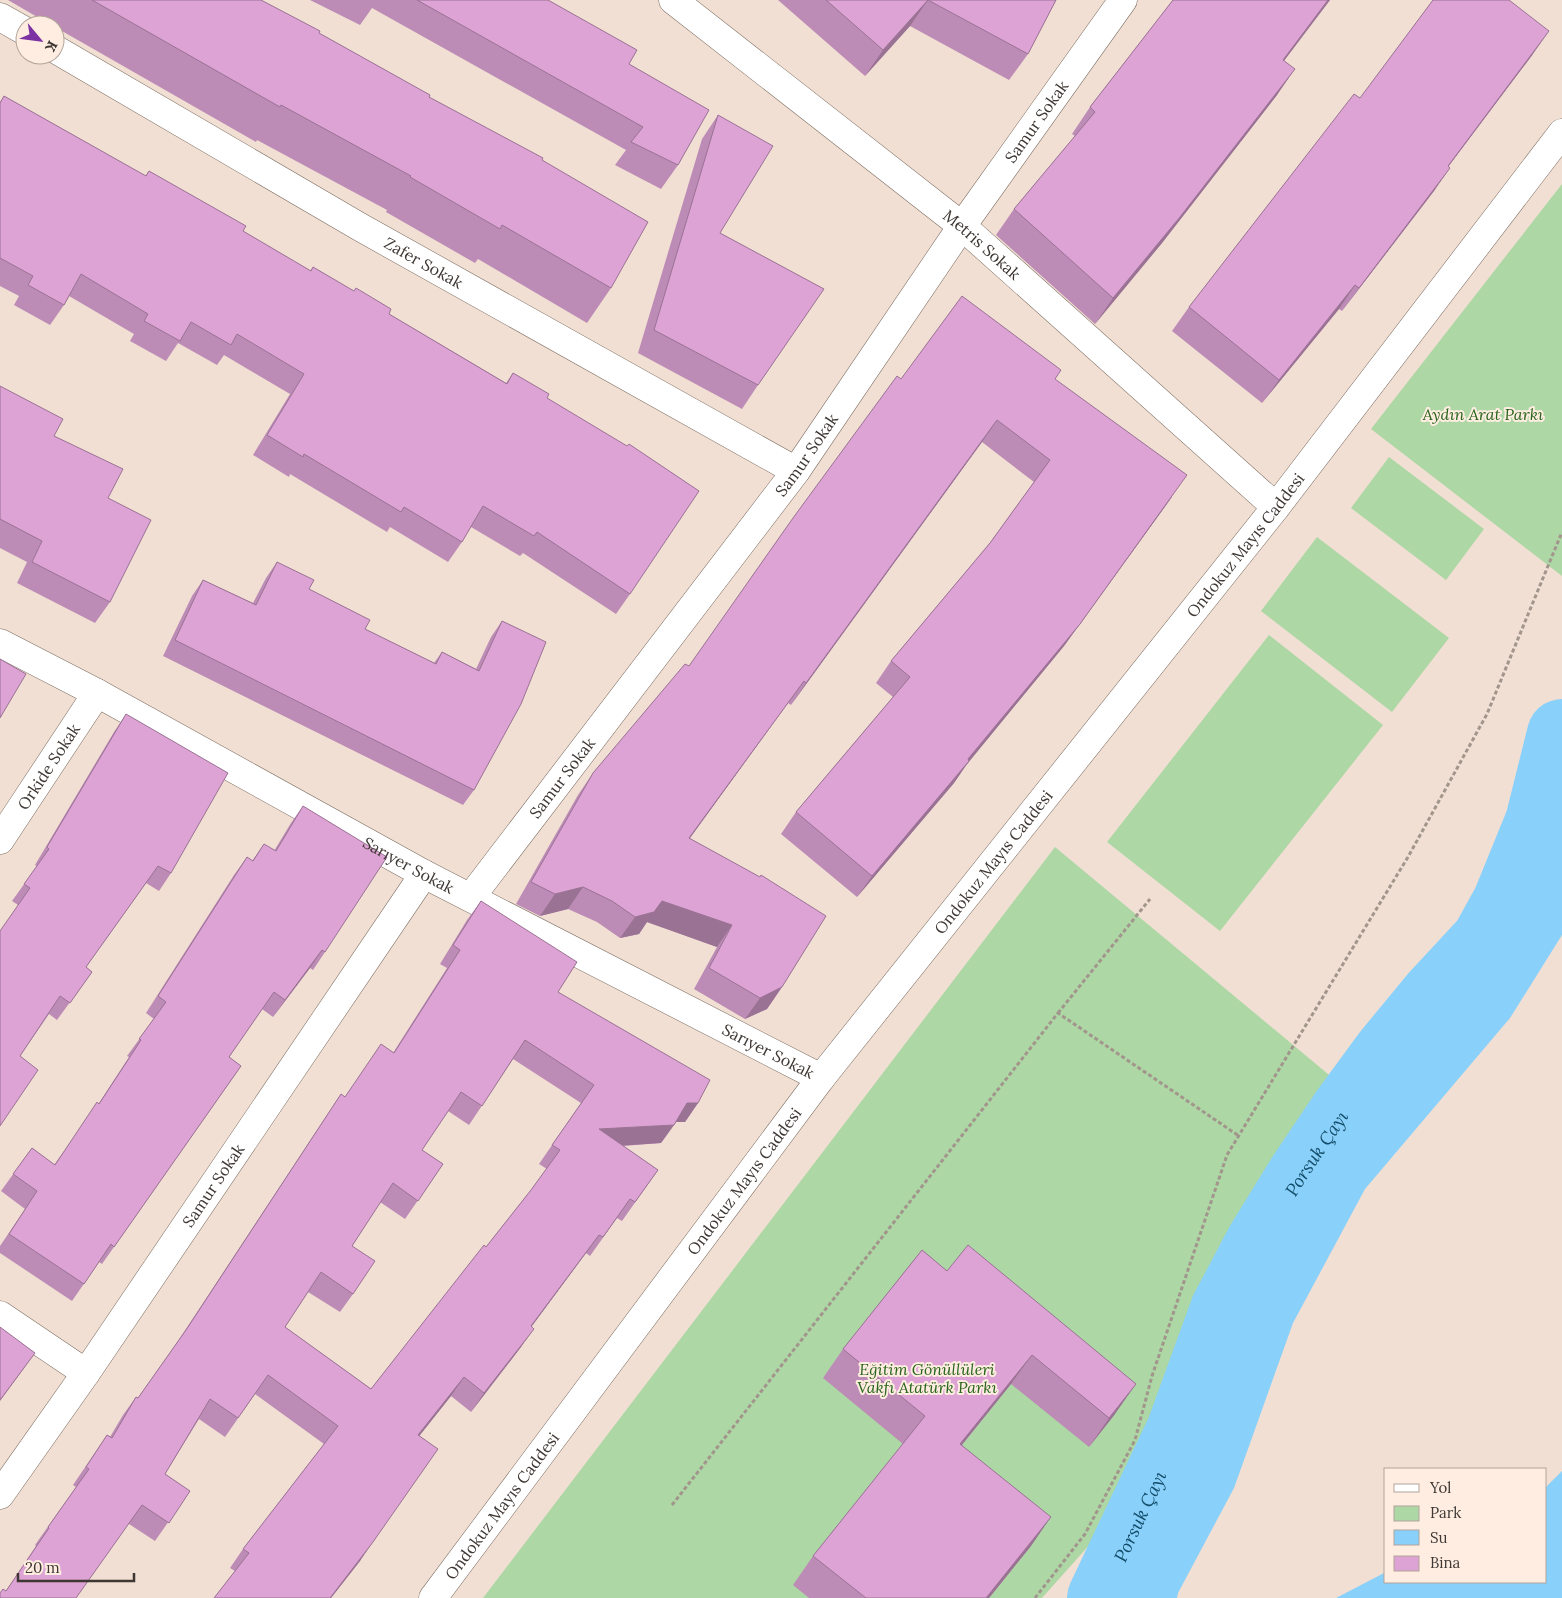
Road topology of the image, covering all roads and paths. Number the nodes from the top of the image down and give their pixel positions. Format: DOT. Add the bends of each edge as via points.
graph roads {
  1 [pos="674,0"];
  2 [pos="1123,0"];
  3 [pos="0,16"];
  4 [pos="15,25"];
  5 [pos="65,55"];
  6 [pos="1562,133"];
  7 [pos="962,226"];
  8 [pos="796,471"];
  9 [pos="1276,507"];
  10 [pos="1562,532"];
  11 [pos="0,643"];
  12 [pos="97,693"];
  13 [pos="0,840"];
  14 [pos="424,874"];
  15 [pos="470,897"];
  16 [pos="1150,899"];
  17 [pos="1058,1013"];
  18 [pos="821,1078"];
  19 [pos="1239,1136"];
  20 [pos="0,1315"];
  21 [pos="86,1373"];
  22 [pos="0,1495"];
  23 [pos="672,1505"];
  24 [pos="433,1598"];
  25 [pos="1035,1598"];
  1 -- 7 [label="street, Metris Sokak"];
  2 -- 7 [label="street, Samur Sokak"];
  3 -- 4 [label="street"];
  5 -- 8 [label="street, Zafer Sokak" via="360,227"];
  6 -- 9 [label="street, Ondokuz Mayıs Caddesi"];
  7 -- 8 [label="street, Samur Sokak"];
  7 -- 9 [label="street, Metris Sokak"];
  8 -- 15 [label="street, Samur Sokak"];
  9 -- 18 [label="street, Ondokuz Mayıs Caddesi"];
  10 -- 19 [label="path" via="1487,714 1408,857"];
  11 -- 12 [label="street, Sarıyer Sokak"];
  12 -- 13 [label="street, Orkide Sokak"];
  12 -- 14 [label="street, Sarıyer Sokak"];
  14 -- 15 [label="street, Sarıyer Sokak"];
  14 -- 21 [label="street, Samur Sokak"];
  15 -- 18 [label="street, Sarıyer Sokak"];
  16 -- 17 [label="path"];
  17 -- 19 [label="path"];
  17 -- 23 [label="path"];
  18 -- 24 [label="street, Ondokuz Mayıs Caddesi"];
  19 -- 25 [label="path" via="1227,1155 1152,1376 1135,1440 1085,1534"];
  20 -- 21 [label="street"];
  21 -- 22 [label="street, Samur Sokak"];
}
